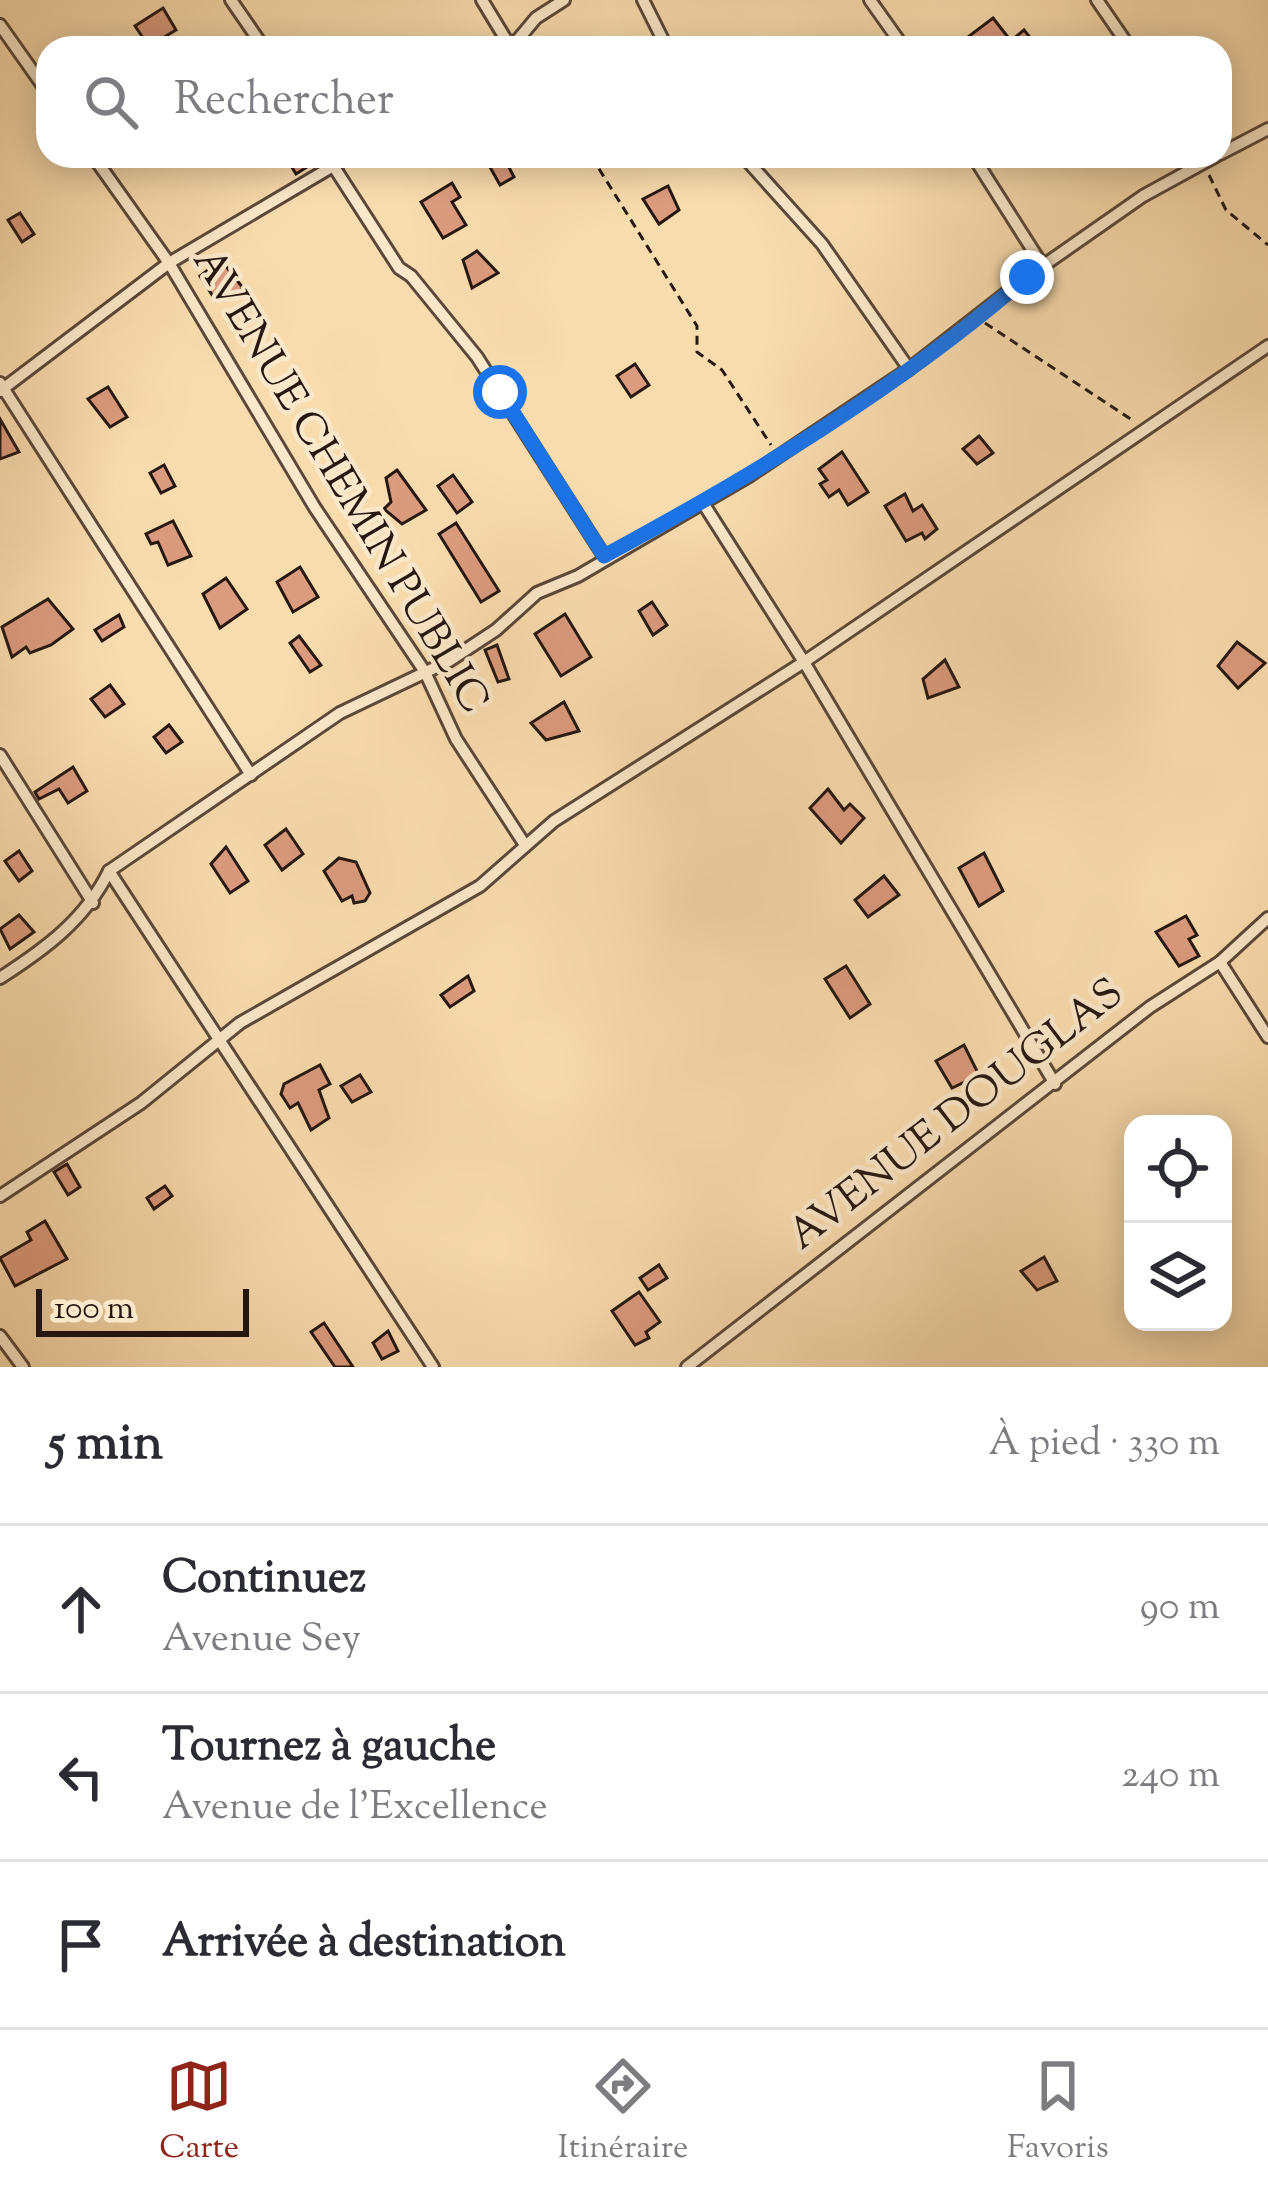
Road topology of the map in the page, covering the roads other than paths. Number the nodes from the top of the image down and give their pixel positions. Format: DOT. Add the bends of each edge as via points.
graph roads {
  1 [pos="231,0"];
  2 [pos="482,0"];
  3 [pos="564,0"];
  4 [pos="643,0"];
  5 [pos="870,0"];
  6 [pos="1097,0"];
  7 [pos="0,26"];
  8 [pos="256,36"];
  9 [pos="504,36"];
  10 [pos="521,36"];
  11 [pos="662,36"];
  12 [pos="896,36"];
  13 [pos="1122,36"];
  14 [pos="36,76"];
  15 [pos="1268,129"];
  16 [pos="1232,148"];
  17 [pos="102,168"];
  18 [pos="327,168"];
  19 [pos="344,168"];
  20 [pos="754,168"];
  21 [pos="981,168"];
  22 [pos="1188,168"];
  23 [pos="169,263"];
  24 [pos="1044,268"];
  25 [pos="1268,346"];
  26 [pos="908,369"];
  27 [pos="1,387"];
  28 [pos="703,502"];
  29 [pos="604,556"];
  30 [pos="804,662"];
  31 [pos="425,672"];
  32 [pos="0,755"];
  33 [pos="251,776"];
  34 [pos="525,844"];
  35 [pos="109,871"];
  36 [pos="93,903"];
  37 [pos="1268,918"];
  38 [pos="1220,962"];
  39 [pos="0,978"];
  40 [pos="1268,1036"];
  41 [pos="219,1037"];
  42 [pos="1054,1084"];
  43 [pos="0,1196"];
  44 [pos="0,1336"];
  45 [pos="23,1367"];
  46 [pos="433,1367"];
  47 [pos="688,1367"];
  1 -- 8 [label="street"];
  2 -- 9 [label="street"];
  3 -- 10 [label="street"];
  4 -- 11 [label="street"];
  5 -- 12 [label="street"];
  6 -- 13 [label="street"];
  7 -- 14 [label="street"];
  15 -- 16 [label="street"];
  17 -- 23 [label="street, AVENUE CHEMIN PUBLIC"];
  18 -- 23 [label="street"];
  19 -- 29 [label="street" via="399,268 477,357"];
  20 -- 26 [label="street" via="822,244"];
  21 -- 24 [label="street"];
  22 -- 24 [label="street"];
  23 -- 27 [label="street"];
  23 -- 31 [label="street, AVENUE CHEMIN PUBLIC" via="315,508"];
  24 -- 26 [label="street"];
  25 -- 30 [label="street"];
  26 -- 28 [label="street"];
  27 -- 33 [label="street"];
  28 -- 29 [label="street"];
  28 -- 30 [label="street"];
  29 -- 31 [label="street" via="537,592 496,630"];
  30 -- 34 [label="street"];
  30 -- 42 [label="street"];
  31 -- 33 [label="street" via="340,713"];
  31 -- 34 [label="street, AVENUE CHEMIN PUBLIC" via="456,739"];
  32 -- 36 [label="street"];
  33 -- 35 [label="street"];
  34 -- 41 [label="street" via="480,886"];
  35 -- 36 [label="street"];
  35 -- 41 [label="street"];
  36 -- 39 [label="street"];
  37 -- 38 [label="street, AVENUE DOUGLAS"];
  38 -- 40 [label="street"];
  38 -- 42 [label="street, AVENUE DOUGLAS"];
  41 -- 43 [label="street" via="141,1103"];
  41 -- 46 [label="street"];
  42 -- 47 [label="street, AVENUE DOUGLAS"];
  44 -- 45 [label="street"];
}
